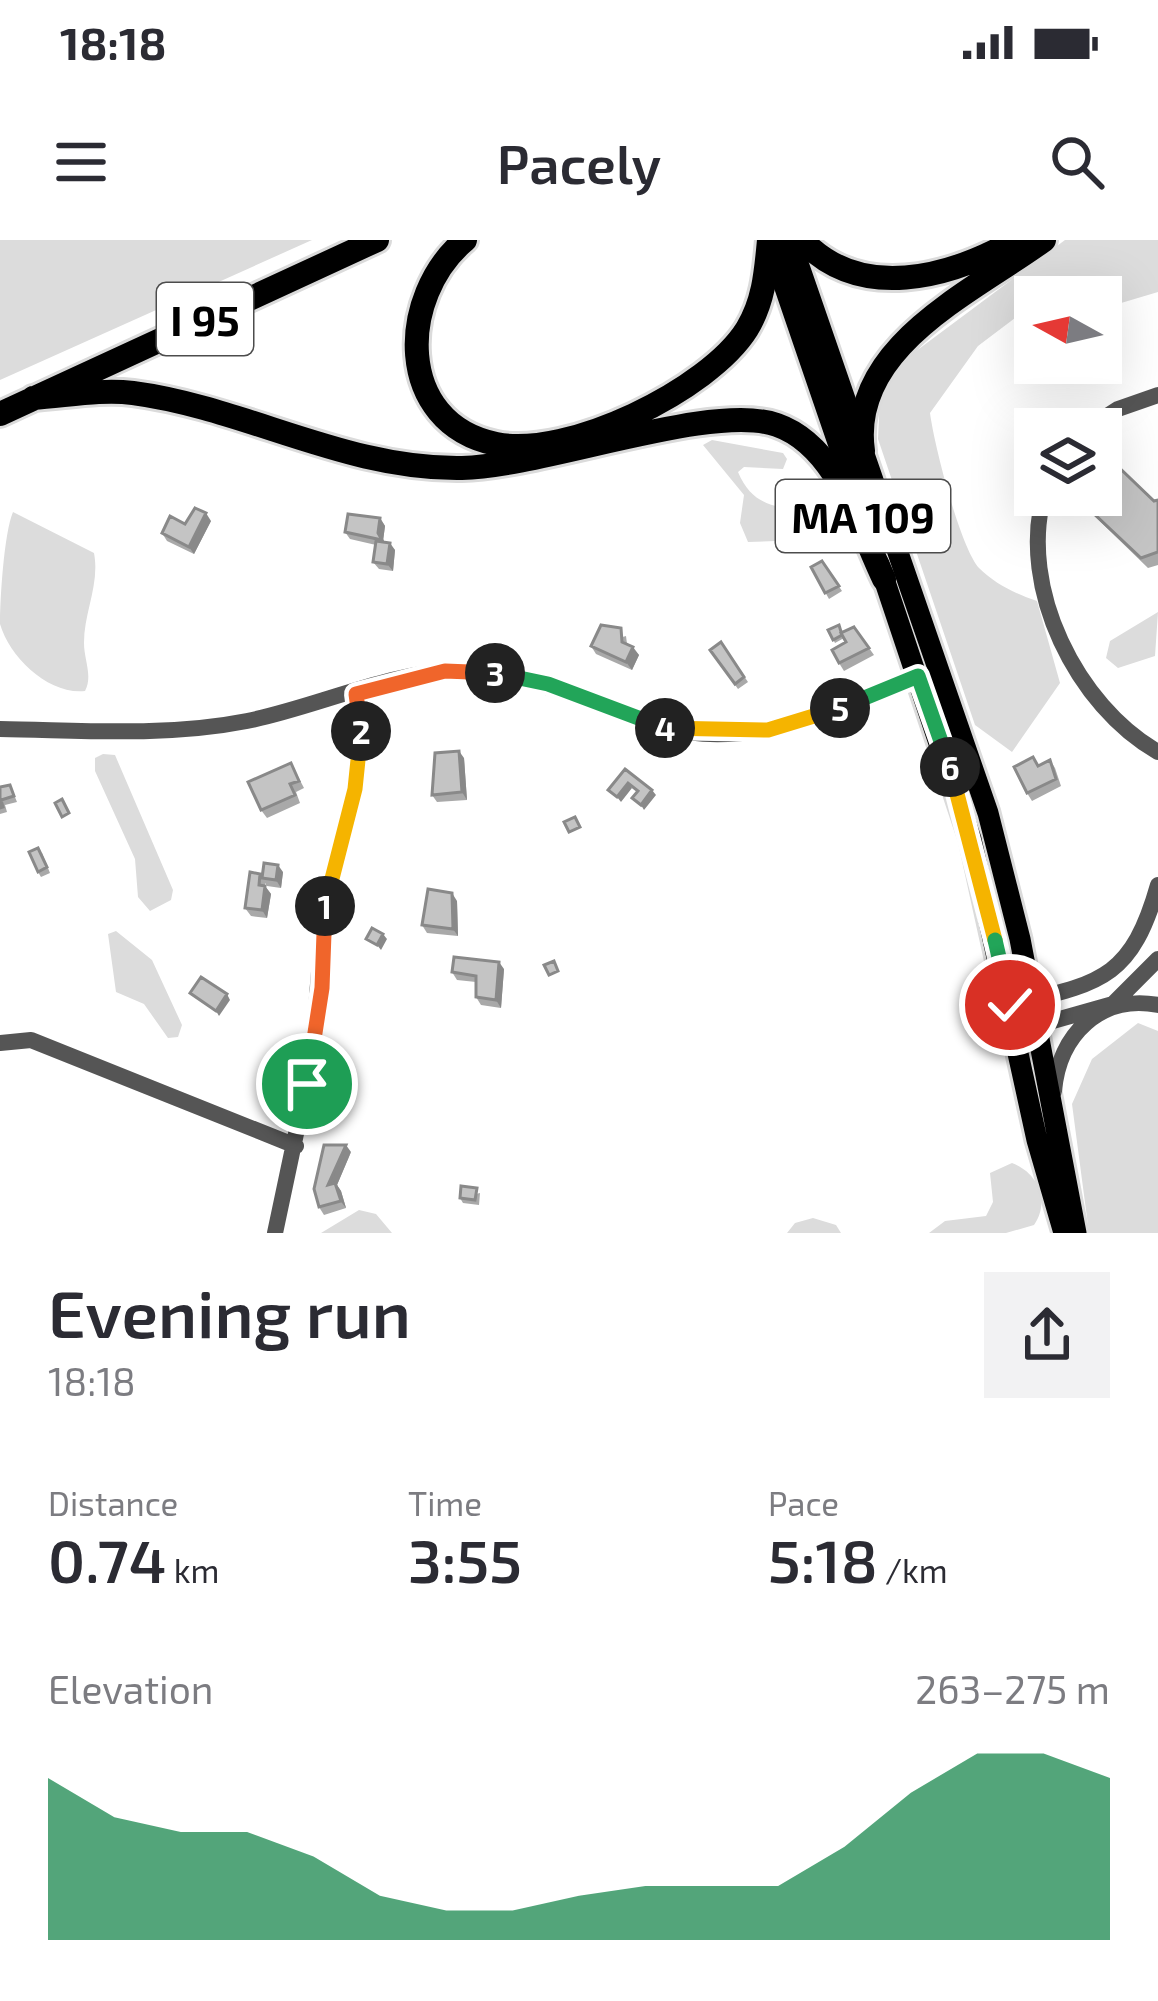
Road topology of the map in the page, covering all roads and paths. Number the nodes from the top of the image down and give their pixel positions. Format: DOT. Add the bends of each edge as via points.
graph roads {
  1 [pos="377,240"];
  2 [pos="465,240"];
  3 [pos="768,240"];
  4 [pos="790,240"];
  5 [pos="802,240"];
  6 [pos="1016,240"];
  7 [pos="1044,240"];
  8 [pos="1158,395"];
  9 [pos="33,398"];
  10 [pos="1121,408"];
  11 [pos="0,414"];
  12 [pos="863,451"];
  13 [pos="1039,516"];
  14 [pos="884,579"];
  15 [pos="918,676"];
  16 [pos="356,694"];
  17 [pos="0,729"];
  18 [pos="1158,752"];
  19 [pos="1158,885"];
  20 [pos="1127,961"];
  21 [pos="1156,968"];
  22 [pos="1021,1002"];
  23 [pos="1158,1006"];
  24 [pos="1103,1010"];
  25 [pos="1027,1029"];
  26 [pos="0,1042"];
  27 [pos="1054,1119"];
  28 [pos="296,1146"];
  29 [pos="275,1233"];
  30 [pos="1064,1233"];
  31 [pos="1076,1233"];
  1 -- 9 [label="highway, I 95"];
  2 -- 3 [label="highway" via="421,303 418,369 458,427 516,446 633,414 717,362 755,313"];
  3 -- 14 [label="main road, MA 109"];
  4 -- 12 [label="main road, MA 109"];
  5 -- 6 [label="highway" via="844,271 883,279 951,268"];
  7 -- 12 [label="highway" via="886,359 865,404"];
  8 -- 10 [label="street"];
  9 -- 11 [label="highway, I 95"];
  9 -- 14 [label="highway" via="140,394 371,460 433,467 519,463 757,420 794,433 818,453"];
  12 -- 22 [label="main road, MA 109" via="988,813"];
  13 -- 18 [label="street" via="1039,559 1072,660 1105,712"];
  14 -- 15 [label="main road, MA 109"];
  15 -- 16 [label="street" via="804,722 745,732 670,730 507,674 445,671"];
  15 -- 22 [label="main road, MA 109"];
  16 -- 17 [label="street" via="227,725"];
  16 -- 28 [label="street" via="358,770 325,898 322,988"];
  19 -- 20 [label="street"];
  20 -- 21 [label="street"];
  20 -- 22 [label="street" via="1086,986"];
  21 -- 24 [label="street"];
  22 -- 25 [label="main road, MA 109"];
  23 -- 24 [label="street"];
  24 -- 25 [label="street"];
  24 -- 27 [label="street" via="1061,1057"];
  25 -- 27 [label="main road, MA 109"];
  25 -- 30 [label="main road, MA 109" via="1041,1159"];
  26 -- 28 [label="street" via="31,1040"];
  27 -- 31 [label="main road, MA 109"];
  28 -- 29 [label="street"];
}
